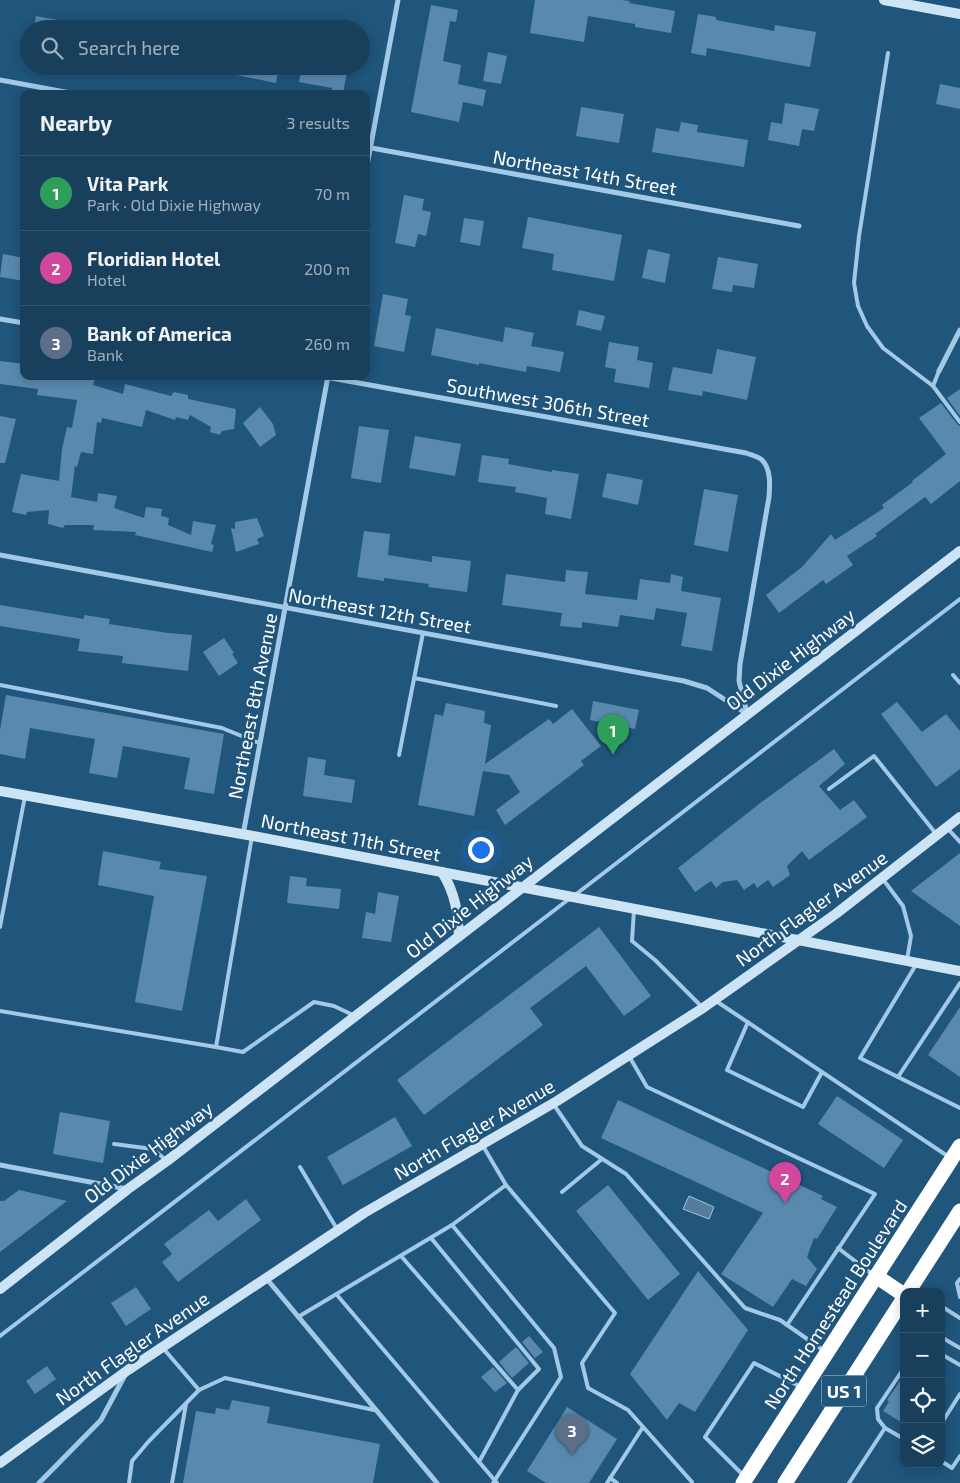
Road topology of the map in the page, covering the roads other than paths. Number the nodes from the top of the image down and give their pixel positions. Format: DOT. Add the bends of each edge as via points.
graph roads {
  1 [pos="398,0"];
  2 [pos="887,0"];
  3 [pos="960,14"];
  4 [pos="888,53"];
  5 [pos="0,80"];
  6 [pos="54,90"];
  7 [pos="370,138"];
  8 [pos="370,148"];
  9 [pos="798,226"];
  10 [pos="0,319"];
  11 [pos="20,322"];
  12 [pos="960,330"];
  13 [pos="939,371"];
  14 [pos="327,380"];
  15 [pos="344,380"];
  16 [pos="933,386"];
  17 [pos="960,422"];
  18 [pos="960,551"];
  19 [pos="0,555"];
  20 [pos="960,599"];
  21 [pos="286,608"];
  22 [pos="424,633"];
  23 [pos="953,675"];
  24 [pos="414,678"];
  25 [pos="960,683"];
  26 [pos="0,685"];
  27 [pos="556,706"];
  28 [pos="747,714"];
  29 [pos="259,743"];
  30 [pos="399,755"];
  31 [pos="829,789"];
  32 [pos="0,791"];
  33 [pos="25,796"];
  34 [pos="960,817"];
  35 [pos="946,828"];
  36 [pos="938,835"];
  37 [pos="248,836"];
  38 [pos="960,842"];
  39 [pos="442,872"];
  40 [pos="882,878"];
  41 [pos="521,888"];
  42 [pos="571,898"];
  43 [pos="634,910"];
  44 [pos="0,927"];
  45 [pos="458,936"];
  46 [pos="799,940"];
  47 [pos="912,962"];
  48 [pos="960,971"];
  49 [pos="960,982"];
  50 [pos="714,1000"];
  51 [pos="703,1008"];
  52 [pos="0,1011"];
  53 [pos="355,1016"];
  54 [pos="748,1022"];
  55 [pos="216,1047"];
  56 [pos="629,1055"];
  57 [pos="822,1072"];
  58 [pos="898,1077"];
  59 [pos="553,1103"];
  60 [pos="960,1108"];
  61 [pos="114,1144"];
  62 [pos="482,1145"];
  63 [pos="960,1146"];
  64 [pos="602,1159"];
  65 [pos="951,1159"];
  66 [pos="167,1161"];
  67 [pos="0,1166"];
  68 [pos="300,1167"];
  69 [pos="506,1185"];
  70 [pos="128,1189"];
  71 [pos="562,1192"];
  72 [pos="960,1211"];
  73 [pos="452,1225"];
  74 [pos="338,1231"];
  75 [pos="431,1238"];
  76 [pos="838,1248"];
  77 [pos="400,1256"];
  78 [pos="876,1276"];
  79 [pos="266,1278"];
  80 [pos="960,1279"];
  81 [pos="2,1286"];
  82 [pos="911,1288"];
  83 [pos="900,1294"];
  84 [pos="337,1295"];
  85 [pos="960,1297"];
  86 [pos="900,1303"];
  87 [pos="945,1309"];
  88 [pos="298,1318"];
  89 [pos="960,1318"];
  90 [pos="787,1325"];
  91 [pos="0,1336"];
  92 [pos="945,1339"];
  93 [pos="162,1347"];
  94 [pos="960,1348"];
  95 [pos="827,1352"];
  96 [pos="945,1356"];
  97 [pos="960,1365"];
  98 [pos="128,1370"];
  99 [pos="900,1374"];
  100 [pos="804,1388"];
  101 [pos="199,1390"];
  102 [pos="518,1390"];
  103 [pos="960,1394"];
  104 [pos="186,1403"];
  105 [pos="374,1410"];
  106 [pos="942,1423"];
  107 [pos="643,1427"];
  108 [pos="885,1428"];
  109 [pos="900,1437"];
  110 [pos="960,1456"];
  111 [pos="479,1462"];
  112 [pos="0,1464"];
  113 [pos="945,1464"];
  114 [pos="610,1478"];
  115 [pos="745,1481"];
  116 [pos="435,1482"];
  117 [pos="495,1482"];
  118 [pos="692,1482"];
  119 [pos="39,1483"];
  120 [pos="129,1483"];
  121 [pos="172,1483"];
  122 [pos="607,1483"];
  123 [pos="617,1483"];
  124 [pos="785,1483"];
  125 [pos="849,1483"];
  1 -- 7 [label="street"];
  2 -- 3 [label="street"];
  4 -- 16 [label="lane" via="854,283 858,306 872,334 883,348"];
  5 -- 6 [label="street"];
  8 -- 9 [label="street, Northeast 14th Street"];
  10 -- 11 [label="street"];
  12 -- 13 [label="street"];
  13 -- 16 [label="lane"];
  14 -- 21 [label="street, Northeast 8th Avenue"];
  15 -- 28 [label="street, Southwest 306th Street" via="746,453 762,460 768,470 769,497 740,664 739,681"];
  16 -- 17 [label="lane"];
  18 -- 28 [label="street, Old Dixie Highway"];
  19 -- 21 [label="street, Northeast 12th Street"];
  20 -- 42 [label="lane"];
  21 -- 22 [label="street, Northeast 12th Street"];
  21 -- 29 [label="street, Northeast 8th Avenue"];
  22 -- 24 [label="lane"];
  22 -- 28 [label="street, Northeast 12th Street" via="696,684"];
  23 -- 25 [label="lane"];
  24 -- 27 [label="lane"];
  24 -- 30 [label="lane"];
  26 -- 29 [label="lane" via="222,728"];
  28 -- 41 [label="street, Old Dixie Highway"];
  29 -- 37 [label="street, Northeast 8th Avenue"];
  31 -- 36 [label="lane" via="874,756"];
  32 -- 33 [label="street, Northeast 11th Street"];
  33 -- 37 [label="street, Northeast 11th Street"];
  33 -- 44 [label="lane"];
  34 -- 35 [label="street, North Flagler Avenue"];
  35 -- 36 [label="street, North Flagler Avenue"];
  35 -- 38 [label="lane"];
  36 -- 40 [label="street, North Flagler Avenue"];
  37 -- 39 [label="street, Northeast 11th Street"];
  37 -- 55 [label="lane"];
  39 -- 41 [label="street, Northeast 11th Street"];
  39 -- 45 [label="street" via="457,905"];
  40 -- 46 [label="street, North Flagler Avenue"];
  40 -- 47 [label="lane" via="903,906 911,936"];
  41 -- 42 [label="street, Northeast 11th Street"];
  41 -- 45 [label="street, Old Dixie Highway"];
  42 -- 43 [label="street, Northeast 11th Street"];
  42 -- 91 [label="lane"];
  43 -- 46 [label="street, Northeast 11th Street"];
  43 -- 51 [label="lane" via="632,941"];
  45 -- 53 [label="street, Old Dixie Highway"];
  46 -- 47 [label="street, Northeast 11th Street"];
  46 -- 50 [label="street, North Flagler Avenue"];
  47 -- 48 [label="street, Northeast 11th Street"];
  47 -- 58 [label="lane" via="860,1058"];
  49 -- 58 [label="lane"];
  50 -- 51 [label="street, North Flagler Avenue"];
  50 -- 54 [label="lane"];
  51 -- 56 [label="street, North Flagler Avenue"];
  52 -- 55 [label="lane"];
  53 -- 55 [label="lane" via="334,1006 314,1002 243,1052"];
  53 -- 66 [label="street, Old Dixie Highway"];
  54 -- 57 [label="lane"];
  54 -- 57 [label="lane" via="727,1070 803,1107"];
  56 -- 59 [label="street, North Flagler Avenue"];
  56 -- 76 [label="lane" via="647,1087 875,1194"];
  57 -- 65 [label="lane"];
  58 -- 60 [label="lane"];
  59 -- 62 [label="street, North Flagler Avenue"];
  59 -- 64 [label="lane" via="582,1146"];
  61 -- 66 [label="lane" via="153,1149"];
  62 -- 69 [label="lane"];
  62 -- 74 [label="street, North Flagler Avenue"];
  63 -- 65 [label="highway, North Homestead Boulevard / US 1"];
  64 -- 71 [label="lane"];
  64 -- 90 [label="lane" via="626,1174 745,1308"];
  65 -- 78 [label="highway, North Homestead Boulevard / US 1"];
  66 -- 70 [label="street, Old Dixie Highway"];
  67 -- 70 [label="street"];
  68 -- 74 [label="lane"];
  69 -- 73 [label="lane"];
  69 -- 107 [label="lane" via="615,1313 582,1363 588,1388 628,1410"];
  70 -- 81 [label="street, Old Dixie Highway"];
  72 -- 82 [label="highway"];
  73 -- 75 [label="lane"];
  73 -- 117 [label="lane" via="554,1348 561,1377"];
  74 -- 79 [label="street, North Flagler Avenue"];
  75 -- 77 [label="lane"];
  75 -- 102 [label="lane" via="539,1369"];
  76 -- 78 [label="lane"];
  76 -- 90 [label="lane"];
  77 -- 84 [label="lane"];
  77 -- 102 [label="lane"];
  78 -- 83 [label="highway"];
  78 -- 95 [label="highway, North Homestead Boulevard / US 1"];
  79 -- 88 [label="street"];
  79 -- 93 [label="street, North Flagler Avenue"];
  80 -- 85 [label="lane" via="957,1283"];
  84 -- 88 [label="lane"];
  84 -- 111 [label="lane"];
  86 -- 124 [label="highway, US 1"];
  87 -- 89 [label="lane"];
  88 -- 105 [label="street"];
  90 -- 95 [label="lane"];
  92 -- 94 [label="lane"];
  93 -- 98 [label="street, North Flagler Avenue"];
  93 -- 101 [label="lane"];
  95 -- 100 [label="highway, North Homestead Boulevard / US 1"];
  96 -- 97 [label="lane"];
  98 -- 112 [label="street, North Flagler Avenue"];
  98 -- 119 [label="street" via="101,1420"];
  99 -- 108 [label="lane" via="878,1408 878,1419"];
  100 -- 115 [label="highway, North Homestead Boulevard / US 1"];
  100 -- 115 [label="lane" via="754,1363 705,1437"];
  101 -- 104 [label="lane"];
  101 -- 105 [label="lane" via="225,1378"];
  102 -- 111 [label="lane"];
  103 -- 106 [label="lane"];
  104 -- 120 [label="lane" via="132,1461"];
  104 -- 121 [label="lane"];
  105 -- 116 [label="street"];
  107 -- 114 [label="lane"];
  107 -- 118 [label="lane"];
  108 -- 109 [label="lane"];
  108 -- 125 [label="lane"];
  110 -- 113 [label="lane" via="952,1468"];
  111 -- 117 [label="lane"];
  114 -- 122 [label="lane"];
  114 -- 123 [label="lane"];
}
